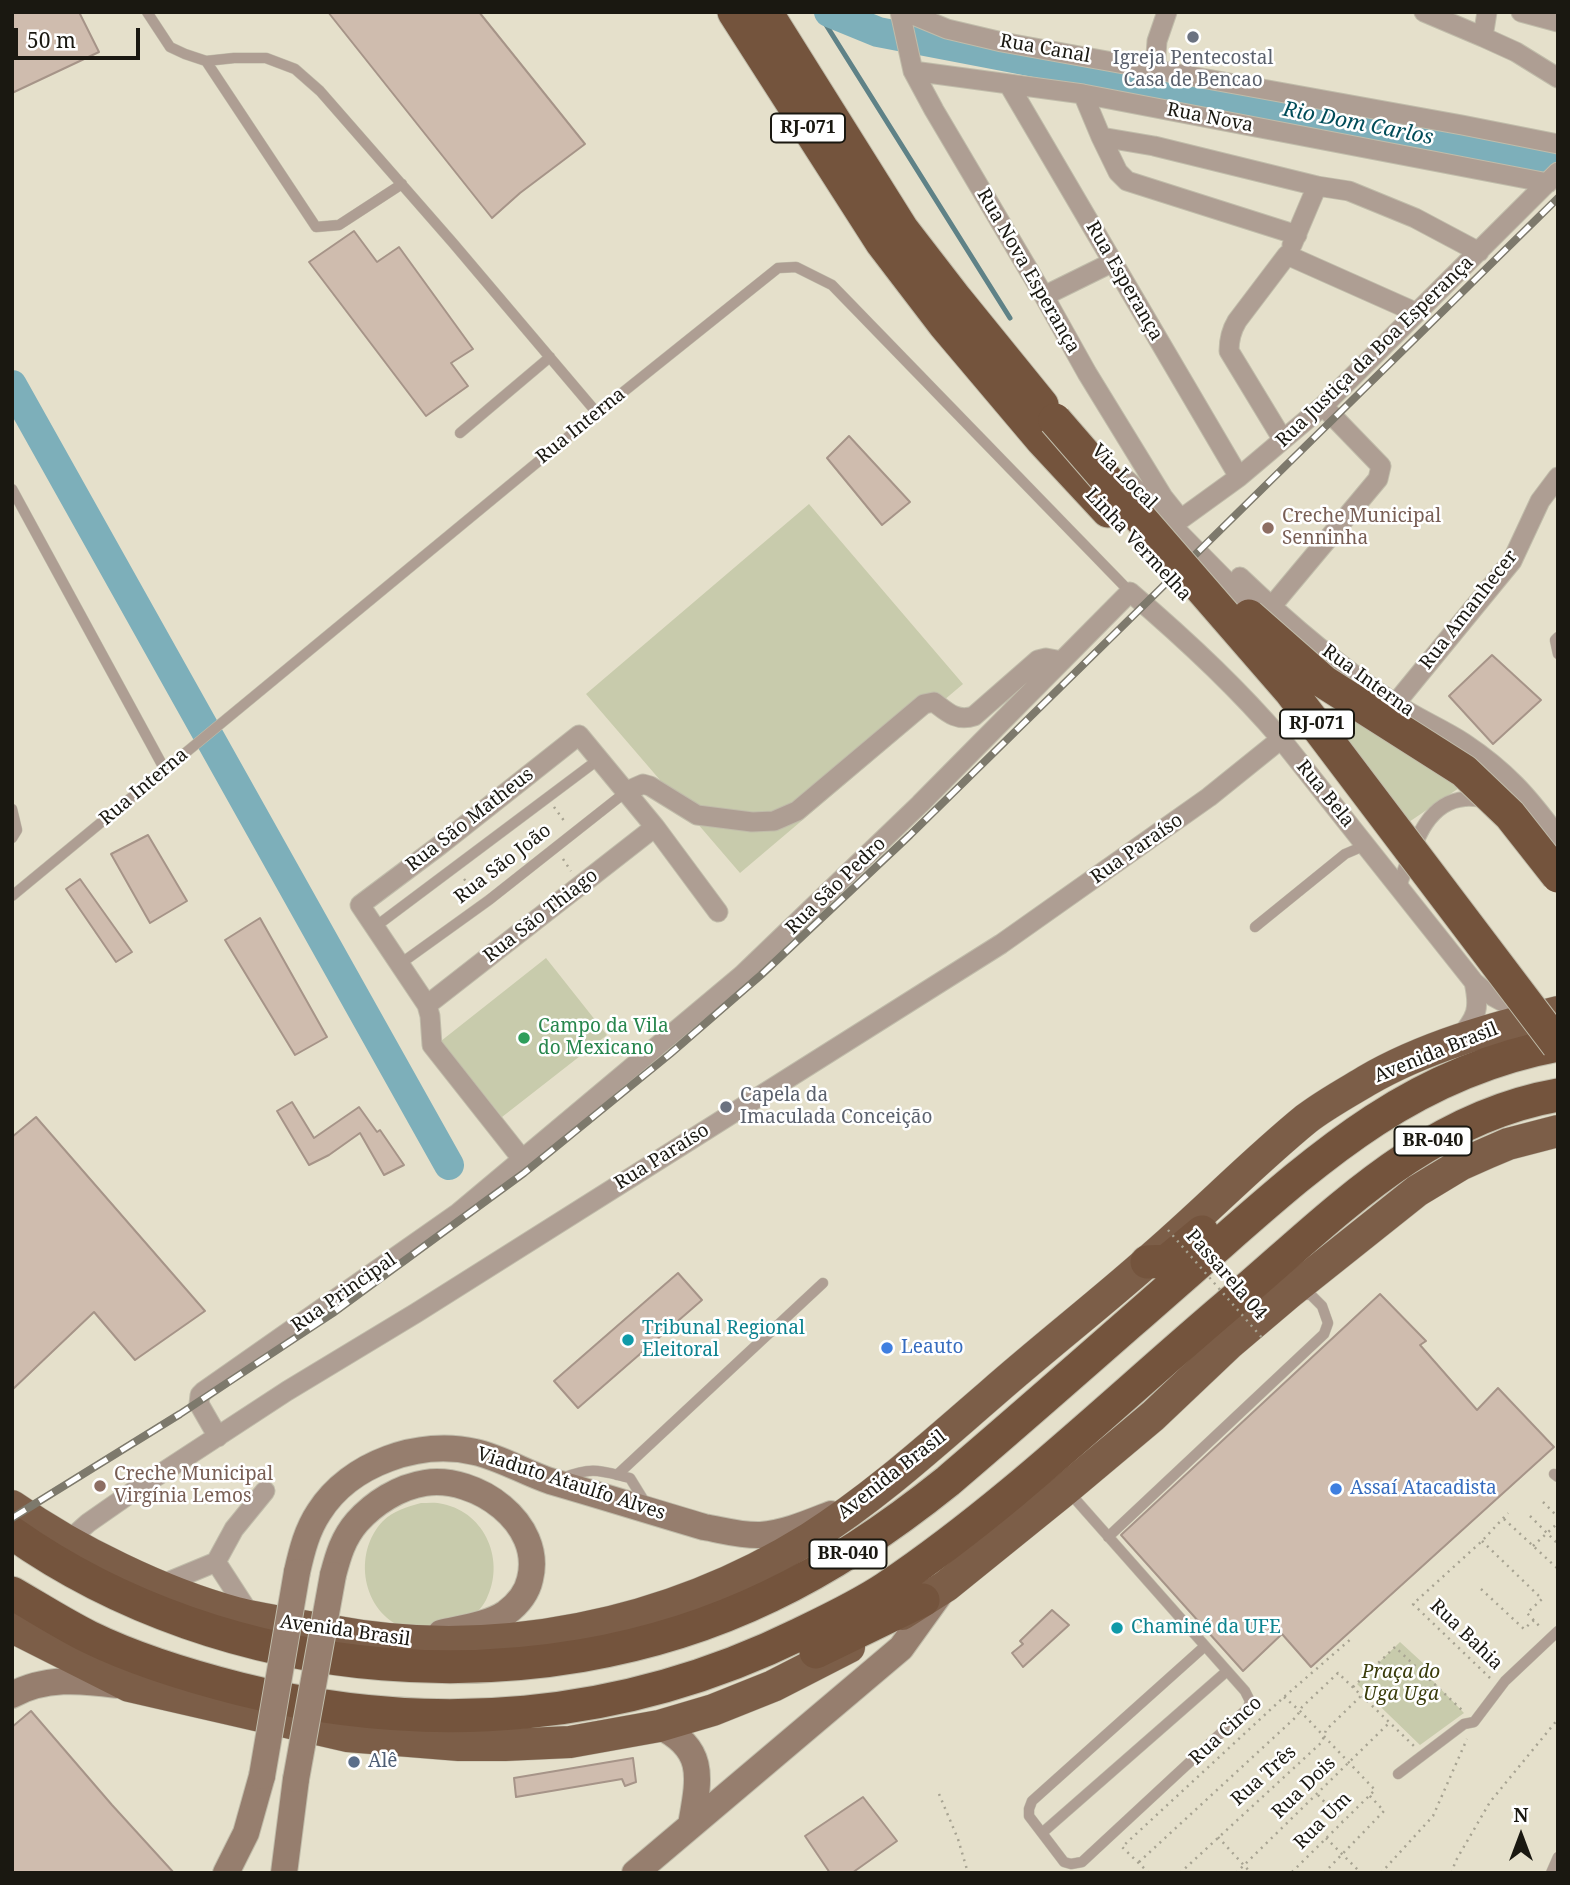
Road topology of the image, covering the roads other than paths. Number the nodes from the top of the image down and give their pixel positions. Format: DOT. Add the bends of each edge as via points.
graph roads {
  1 [pos="147,12"];
  2 [pos="734,12"];
  3 [pos="766,12"];
  4 [pos="778,12"];
  5 [pos="1424,12"];
  6 [pos="1487,12"];
  7 [pos="1521,12"];
  8 [pos="1165,13"];
  9 [pos="902,16"];
  10 [pos="1558,22"];
  11 [pos="1483,37"];
  12 [pos="206,61"];
  13 [pos="911,63"];
  14 [pos="1155,69"];
  15 [pos="1558,78"];
  16 [pos="1009,85"];
  17 [pos="1083,94"];
  18 [pos="1101,137"];
  19 [pos="1558,145"];
  20 [pos="1554,176"];
  21 [pos="402,184"];
  22 [pos="1317,186"];
  23 [pos="1297,235"];
  24 [pos="1479,252"];
  25 [pos="1287,255"];
  26 [pos="1113,262"];
  27 [pos="1044,296"];
  28 [pos="1415,312"];
  29 [pos="550,357"];
  30 [pos="1322,405"];
  31 [pos="597,413"];
  32 [pos="1055,420"];
  33 [pos="460,433"];
  34 [pos="1283,440"];
  35 [pos="1239,477"];
  36 [pos="1558,477"];
  37 [pos="12,489"];
  38 [pos="1181,519"];
  39 [pos="1130,592"];
  40 [pos="1271,607"];
  41 [pos="1558,638"];
  42 [pos="1558,654"];
  43 [pos="1062,661"];
  44 [pos="1395,704"];
  45 [pos="1281,739"];
  46 [pos="599,759"];
  47 [pos="165,770"];
  48 [pos="627,791"];
  49 [pos="1530,798"];
  50 [pos="1508,801"];
  51 [pos="12,809"];
  52 [pos="655,827"];
  53 [pos="1558,837"];
  54 [pos="12,838"];
  55 [pos="1366,845"];
  56 [pos="1558,858"];
  57 [pos="1558,876"];
  58 [pos="1399,886"];
  59 [pos="12,896"];
  60 [pos="718,912"];
  61 [pos="375,927"];
  62 [pos="1255,927"];
  63 [pos="400,964"];
  64 [pos="1474,982"];
  65 [pos="427,1005"];
  66 [pos="1555,1029"];
  67 [pos="1456,1042"];
  68 [pos="1558,1067"];
  69 [pos="1426,1088"];
  70 [pos="1558,1095"];
  71 [pos="1558,1130"];
  72 [pos="522,1159"];
  73 [pos="1147,1262"];
  74 [pos="823,1283"];
  75 [pos="1289,1293"];
  76 [pos="218,1437"];
  77 [pos="528,1474"];
  78 [pos="617,1475"];
  79 [pos="554,1482"];
  80 [pos="1066,1489"];
  81 [pos="265,1491"];
  82 [pos="499,1505"];
  83 [pos="12,1506"];
  84 [pos="856,1506"];
  85 [pos="650,1510"];
  86 [pos="12,1532"];
  87 [pos="1108,1537"];
  88 [pos="69,1540"];
  89 [pos="216,1562"];
  90 [pos="158,1586"];
  91 [pos="12,1593"];
  92 [pos="935,1593"];
  93 [pos="251,1616"];
  94 [pos="12,1627"];
  95 [pos="1558,1631"];
  96 [pos="407,1641"];
  97 [pos="1205,1646"];
  98 [pos="1227,1671"];
  99 [pos="129,1686"];
  100 [pos="12,1695"];
  101 [pos="374,1713"];
  102 [pos="659,1726"];
  103 [pos="1398,1774"];
  104 [pos="691,1825"];
  105 [pos="1042,1833"];
  106 [pos="1558,1857"];
  107 [pos="226,1873"];
  108 [pos="284,1873"];
  109 [pos="635,1873"];
  110 [pos="1551,1873"];
  1 -- 12 [label="lane" via="170,47"];
  2 -- 68 [label="highway, Linha Vermelha / RJ-071" via="882,243 944,324 1042,440 1271,690"];
  3 -- 32 [label="highway, Linha Vermelha / RJ-071" via="902,229"];
  4 -- 50 [label="street, Via Local" via="888,190 947,275 1110,464 1257,613 1329,675 1472,765"];
  5 -- 11 [label="street"];
  6 -- 11 [label="street"];
  7 -- 10 [label="street"];
  8 -- 14 [label="street"];
  9 -- 13 [label="street, Rua Nova Esperança"];
  9 -- 14 [label="street, Rua Canal" via="1002,42"];
  11 -- 15 [label="street"];
  12 -- 21 [label="lane" via="266,58 295,69"];
  12 -- 21 [label="lane" via="316,227 339,226"];
  13 -- 16 [label="street, Rua Nova"];
  13 -- 27 [label="street, Rua Nova Esperança" via="933,110"];
  14 -- 19 [label="street, Rua Canal"];
  16 -- 17 [label="street, Rua Nova"];
  16 -- 26 [label="street, Rua Esperança"];
  17 -- 18 [label="street"];
  17 -- 20 [label="street, Rua Nova"];
  18 -- 22 [label="street"];
  18 -- 23 [label="street" via="1127,181"];
  20 -- 24 [label="street, Rua Justiça da Boa Esperança"];
  21 -- 29 [label="lane"];
  22 -- 23 [label="street"];
  22 -- 24 [label="street" via="1383,203"];
  23 -- 25 [label="street"];
  24 -- 28 [label="street, Rua Justiça da Boa Esperança"];
  25 -- 28 [label="street"];
  25 -- 34 [label="street" via="1231,332 1229,351"];
  26 -- 27 [label="street"];
  26 -- 35 [label="street, Rua Esperança"];
  27 -- 38 [label="street, Rua Nova Esperança" via="1130,444"];
  28 -- 30 [label="street, Rua Justiça da Boa Esperança"];
  29 -- 31 [label="lane"];
  29 -- 33 [label="lane"];
  30 -- 34 [label="street, Rua Justiça da Boa Esperança"];
  30 -- 40 [label="street" via="1381,466 1381,472"];
  31 -- 39 [label="lane, Rua Interna" via="778,268 796,267 832,285"];
  31 -- 47 [label="lane, Rua Interna"];
  32 -- 57 [label="highway, bridge" via="1267,633 1324,682 1464,771 1510,815"];
  32 -- 66 [label="highway, Linha Vermelha / RJ-071, bridge" via="1291,692"];
  34 -- 35 [label="street, Rua Justiça da Boa Esperança"];
  35 -- 38 [label="street, Rua Justiça da Boa Esperança"];
  36 -- 44 [label="street, Rua Amanhecer" via="1539,501 1512,561"];
  37 -- 47 [label="lane"];
  38 -- 40 [label="street, Rua Interna"];
  39 -- 43 [label="street, Rua São Pedro"];
  39 -- 45 [label="street, Rua Bela" via="1193,646"];
  40 -- 44 [label="street, Rua Interna"];
  41 -- 42 [label="lane"];
  43 -- 48 [label="street" via="1038,660 967,719 957,719 933,702 924,704 797,811 774,821 697,815 643,784"];
  43 -- 72 [label="street, Rua São Pedro" via="844,880 742,975"];
  44 -- 49 [label="street, Rua Interna" via="1462,742"];
  45 -- 55 [label="street, Rua Bela"];
  45 -- 76 [label="street, Rua Paraíso" via="1209,797 1001,944"];
  46 -- 48 [label="street"];
  46 -- 61 [label="lane"];
  46 -- 61 [label="street, Rua São Matheus" via="579,735 360,905"];
  47 -- 59 [label="lane, Rua Interna"];
  48 -- 52 [label="street"];
  48 -- 63 [label="lane, Rua São João"];
  49 -- 50 [label="street" via="1521,803"];
  49 -- 53 [label="street, Rua Interna"];
  50 -- 56 [label="street, Via Local"];
  50 -- 58 [label="street" via="1463,799 1440,808 1423,826"];
  51 -- 54 [label="lane" via="17,830"];
  52 -- 60 [label="street"];
  52 -- 65 [label="street, Rua São Thiago"];
  55 -- 58 [label="street, Rua Bela"];
  55 -- 62 [label="lane" via="1345,855"];
  58 -- 64 [label="street, Rua Bela"];
  61 -- 63 [label="street"];
  63 -- 65 [label="street"];
  64 -- 66 [label="street, Rua Bela" via="1491,997"];
  64 -- 67 [label="street" via="1478,1009"];
  65 -- 72 [label="street" via="432,1045"];
  66 -- 67 [label="highway, Avenida Brasil"];
  66 -- 69 [label="highway, Avenida Brasil / BR-040"];
  67 -- 73 [label="highway, Avenida Brasil" via="1401,1063 1308,1117"];
  69 -- 73 [label="highway" via="1321,1136 1167,1261"];
  69 -- 86 [label="highway, Avenida Brasil / BR-040" via="1343,1140 902,1518 853,1551 768,1597 667,1635 557,1659 486,1666 348,1661 253,1643 158,1611 63,1565"];
  70 -- 101 [label="highway, BR-040" via="1513,1106 1455,1130 1375,1178 957,1537 844,1613 768,1650 697,1677 604,1702 488,1716"];
  71 -- 75 [label="highway" via="1508,1144 1440,1176"];
  72 -- 76 [label="street, Rua Principal" via="458,1213 204,1391 199,1404"];
  73 -- 84 [label="highway, Avenida Brasil"];
  74 -- 78 [label="lane"];
  75 -- 80 [label="highway"];
  75 -- 87 [label="lane" via="1311,1295 1322,1306 1328,1323 1324,1334"];
  76 -- 88 [label="street, Rua Paraíso" via="122,1499"];
  77 -- 79 [label="main road, Viaduto Ataulfo Alves"];
  77 -- 82 [label="main road"];
  77 -- 107 [label="main road, Viaduto Ataulfo Alves, bridge" via="477,1452 415,1451 366,1469 337,1490 320,1511 304,1542 297,1572 262,1776 246,1833"];
  78 -- 79 [label="lane" via="582,1470"];
  78 -- 85 [label="lane" via="634,1481"];
  79 -- 85 [label="main road, Viaduto Ataulfo Alves"];
  80 -- 87 [label="lane"];
  80 -- 92 [label="highway"];
  81 -- 89 [label="street" via="234,1529"];
  82 -- 96 [label="main road, Viaduto Ataulfo Alves" via="527,1536 533,1569 528,1588 505,1614"];
  82 -- 108 [label="main road, Viaduto Ataulfo Alves, bridge" via="453,1484 426,1483 377,1503 341,1546 296,1779"];
  83 -- 88 [label="highway, Avenida Brasil"];
  84 -- 85 [label="main road, Viaduto Ataulfo Alves" via="786,1531 759,1535 704,1527"];
  84 -- 96 [label="highway, Avenida Brasil" via="762,1566 652,1610 539,1636"];
  87 -- 97 [label="lane"];
  88 -- 90 [label="highway, Avenida Brasil"];
  89 -- 90 [label="street"];
  89 -- 93 [label="street"];
  90 -- 93 [label="highway, Avenida Brasil"];
  91 -- 101 [label="highway, BR-040" via="91,1638 173,1670 264,1695"];
  92 -- 101 [label="highway" via="748,1681 644,1712 593,1721 499,1725"];
  92 -- 102 [label="highway" via="869,1636 773,1686"];
  92 -- 104 [label="main road" via="901,1648"];
  93 -- 96 [label="highway, Avenida Brasil"];
  94 -- 99 [label="highway"];
  95 -- 103 [label="lane" via="1500,1687 1474,1722 1464,1724"];
  97 -- 98 [label="lane"];
  97 -- 105 [label="lane" via="1032,1801 1029,1816"];
  98 -- 105 [label="lane"];
  98 -- 105 [label="lane" via="1245,1691 1248,1707 1082,1863 1064,1862"];
  99 -- 100 [label="main road" via="58,1682"];
  99 -- 102 [label="highway" via="347,1736 404,1741 570,1742"];
  102 -- 104 [label="main road" via="685,1742 697,1768"];
  104 -- 109 [label="main road"];
  106 -- 110 [label="lane"];
}
